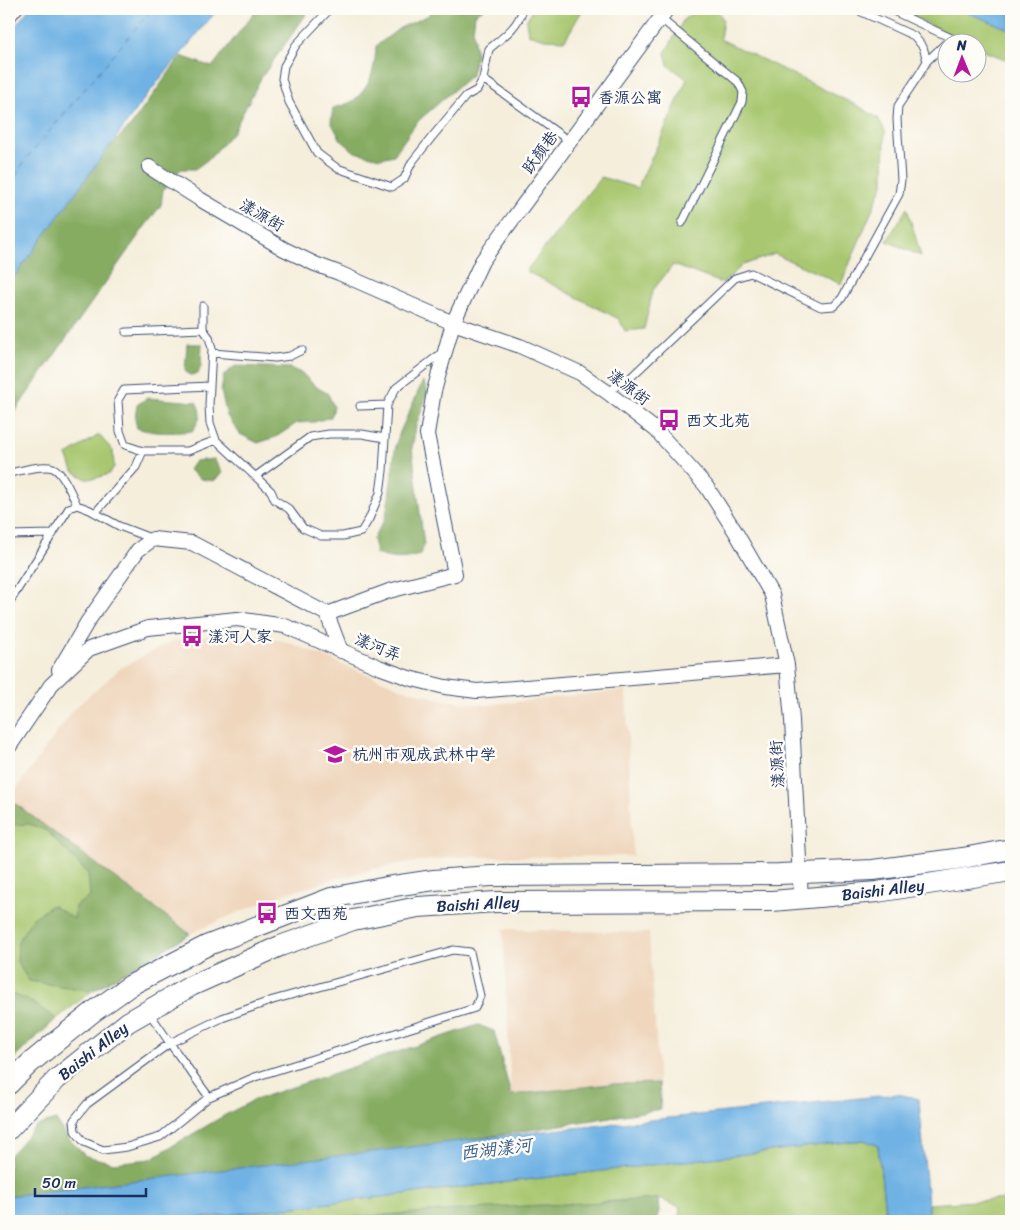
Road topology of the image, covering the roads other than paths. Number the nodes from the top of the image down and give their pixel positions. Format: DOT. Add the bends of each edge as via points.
graph roads {
  1 [pos="19,9"];
  2 [pos="330,9"];
  3 [pos="523,9"];
  4 [pos="855,9"];
  5 [pos="889,9"];
  6 [pos="664,14"];
  7 [pos="9,21"];
  8 [pos="926,61"];
  9 [pos="483,79"];
  10 [pos="570,142"];
  11 [pos="149,167"];
  12 [pos="682,223"];
  13 [pos="203,306"];
  14 [pos="453,324"];
  15 [pos="203,329"];
  16 [pos="126,332"];
  17 [pos="302,350"];
  18 [pos="446,350"];
  19 [pos="212,354"];
  20 [pos="210,386"];
  21 [pos="607,392"];
  22 [pos="387,405"];
  23 [pos="360,406"];
  24 [pos="385,438"];
  25 [pos="216,440"];
  26 [pos="143,451"];
  27 [pos="9,473"];
  28 [pos="256,476"];
  29 [pos="77,505"];
  30 [pos="95,513"];
  31 [pos="53,534"];
  32 [pos="9,535"];
  33 [pos="153,539"];
  34 [pos="9,603"];
  35 [pos="327,614"];
  36 [pos="342,651"];
  37 [pos="787,665"];
  38 [pos="51,685"];
  39 [pos="9,746"];
  40 [pos="1011,849"];
  41 [pos="1011,871"];
  42 [pos="800,874"];
  43 [pos="801,900"];
  44 [pos="148,1011"];
  45 [pos="170,1043"];
  46 [pos="9,1084"];
  47 [pos="209,1097"];
  48 [pos="9,1129"];
  1 -- 7 [label="lane"];
  2 -- 9 [label="lane" via="296,46 284,66 282,79 289,102 317,153 337,168 392,187 404,179 412,162 466,96 477,90"];
  3 -- 9 [label="lane" via="512,30 489,49"];
  4 -- 8 [label="lane" via="914,36 923,47"];
  5 -- 8 [label="lane" via="951,38"];
  6 -- 10 [label="street, 跃颜巷"];
  6 -- 12 [label="lane" via="738,82 743,92 742,102"];
  8 -- 21 [label="lane" via="898,106 901,180 898,194 842,298 834,306 821,307 751,273 735,278 629,379"];
  9 -- 10 [label="lane"];
  10 -- 14 [label="street, 跃颜巷" via="482,261"];
  11 -- 14 [label="street, 漾源街" via="284,249"];
  13 -- 15 [label="lane"];
  14 -- 18 [label="street, 跃颜巷"];
  14 -- 21 [label="street, 漾源街" via="528,350 580,373"];
  15 -- 16 [label="lane"];
  15 -- 19 [label="lane" via="209,337"];
  17 -- 19 [label="lane" via="275,358"];
  18 -- 22 [label="lane" via="396,388"];
  18 -- 35 [label="street, 跃颜巷" via="434,391 427,434 455,574 389,592"];
  19 -- 20 [label="lane"];
  20 -- 25 [label="lane" via="210,423"];
  20 -- 26 [label="lane" via="124,390 118,400 120,431 125,445"];
  21 -- 37 [label="street, 漾源街" via="656,430 706,486 772,595"];
  22 -- 23 [label="lane"];
  22 -- 24 [label="lane"];
  24 -- 28 [label="lane" via="362,434 310,437"];
  24 -- 28 [label="lane" via="380,493 361,532 321,536 303,528 289,508 276,500 271,490"];
  25 -- 26 [label="lane" via="188,451"];
  25 -- 28 [label="lane"];
  26 -- 30 [label="lane" via="136,467"];
  27 -- 29 [label="lane" via="45,466 55,468"];
  29 -- 30 [label="lane"];
  29 -- 31 [label="lane" via="69,508"];
  30 -- 33 [label="lane"];
  31 -- 32 [label="lane"];
  31 -- 34 [label="lane"];
  33 -- 35 [label="street" via="192,543"];
  33 -- 38 [label="street" via="138,550 88,621"];
  35 -- 36 [label="street"];
  36 -- 37 [label="street, 漾河弄" via="409,678 477,691"];
  36 -- 38 [label="street, 漾河弄" via="285,626 237,619 148,628 89,649"];
  37 -- 42 [label="street, 漾源街"];
  38 -- 39 [label="street, 漾河弄"];
  40 -- 42 [label="main road, Baishi Alley" via="873,870"];
  41 -- 43 [label="main road, Baishi Alley"];
  42 -- 43 [label="street, 漾源街"];
  42 -- 46 [label="main road, Baishi Alley" via="491,876 424,881 331,898 206,946 132,985 53,1044"];
  43 -- 44 [label="main road, Baishi Alley" via="496,902 418,907 353,920 280,946 191,986"];
  44 -- 45 [label="lane"];
  44 -- 48 [label="main road, Baishi Alley" via="128,1022 57,1079"];
  45 -- 47 [label="lane"];
  45 -- 47 [label="lane" via="86,1104 74,1120 75,1131 84,1142 103,1150 127,1147 160,1137"];
  45 -- 47 [label="lane" via="222,1018 273,1000 453,950 470,952 480,996 476,1008 255,1076"];
}
